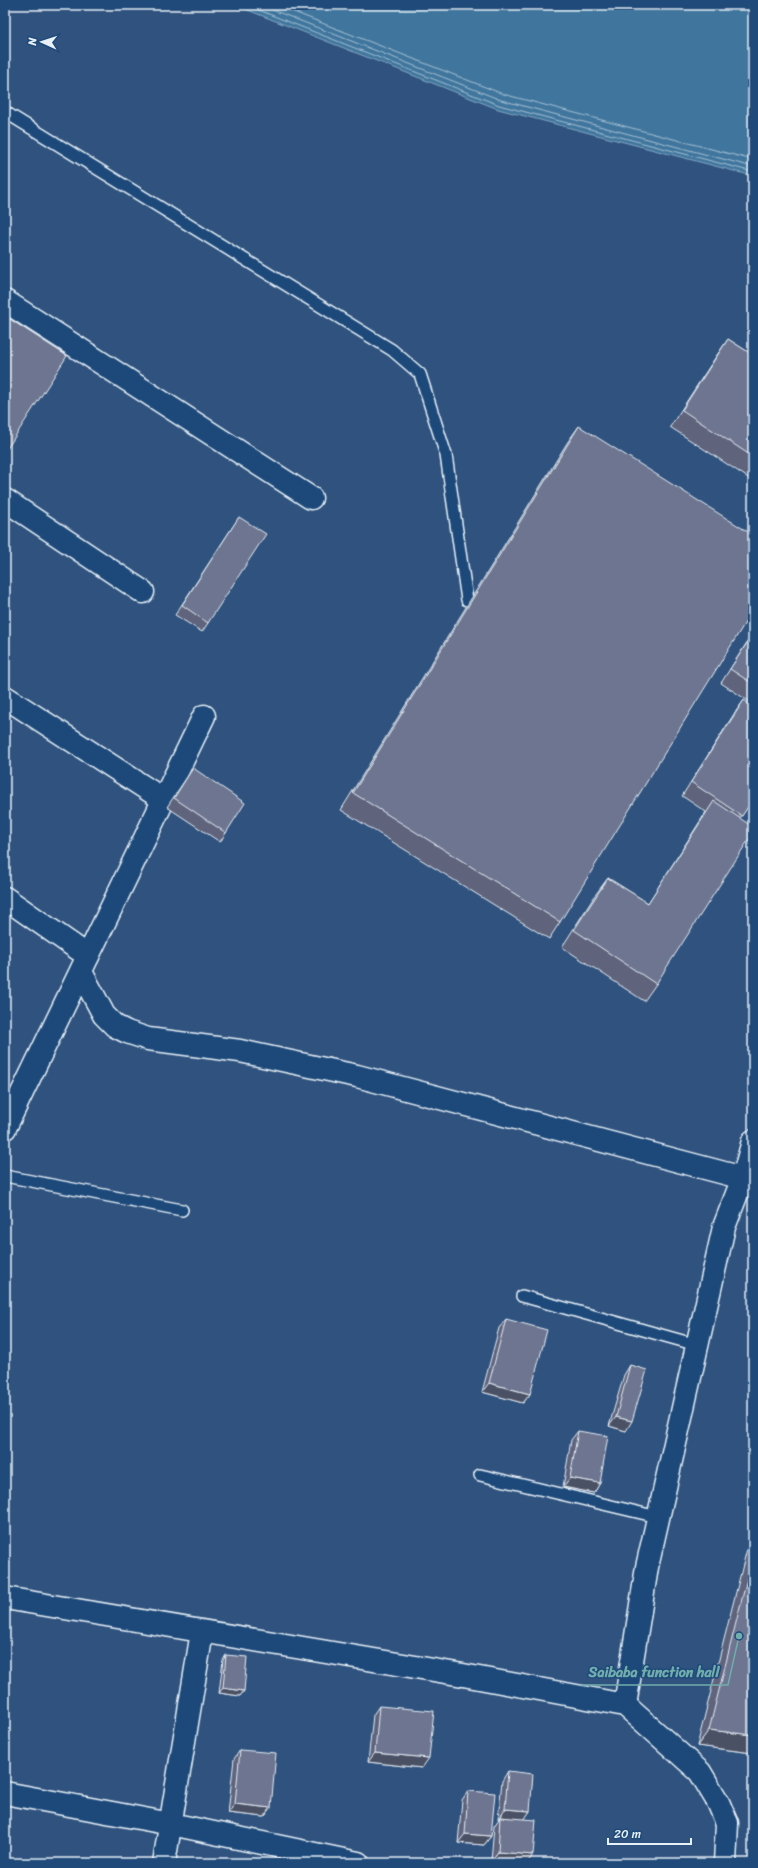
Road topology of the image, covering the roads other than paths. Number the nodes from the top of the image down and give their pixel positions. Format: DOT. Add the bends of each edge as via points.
graph roads {
  1 [pos="5,112"];
  2 [pos="5,301"];
  3 [pos="312,498"];
  4 [pos="5,500"];
  5 [pos="143,592"];
  6 [pos="467,600"];
  7 [pos="5,697"];
  8 [pos="204,716"];
  9 [pos="164,800"];
  10 [pos="5,898"];
  11 [pos="84,964"];
  12 [pos="8,1115"];
  13 [pos="753,1141"];
  14 [pos="5,1176"];
  15 [pos="743,1178"];
  16 [pos="182,1210"];
  17 [pos="522,1296"];
  18 [pos="697,1344"];
  19 [pos="480,1475"];
  20 [pos="658,1517"];
  21 [pos="5,1598"];
  22 [pos="202,1632"];
  23 [pos="625,1705"];
  24 [pos="5,1793"];
  25 [pos="171,1824"];
  26 [pos="164,1863"];
  27 [pos="358,1863"];
  28 [pos="725,1863"];
  1 -- 6 [label="lane" via="392,350 420,374 446,455"];
  2 -- 3 [label="street"];
  4 -- 5 [label="street"];
  7 -- 9 [label="street"];
  8 -- 9 [label="street"];
  9 -- 11 [label="street"];
  10 -- 11 [label="street"];
  11 -- 12 [label="street"];
  11 -- 15 [label="street" via="104,1015 115,1026 148,1039 240,1051 357,1076"];
  13 -- 15 [label="street"];
  14 -- 16 [label="lane"];
  15 -- 18 [label="street" via="724,1227"];
  17 -- 18 [label="lane"];
  18 -- 20 [label="street"];
  19 -- 20 [label="lane"];
  20 -- 23 [label="street" via="647,1567"];
  21 -- 22 [label="street"];
  22 -- 23 [label="street" via="463,1675"];
  22 -- 25 [label="street"];
  23 -- 28 [label="street" via="700,1772 727,1823"];
  24 -- 25 [label="street"];
  25 -- 26 [label="street"];
  25 -- 27 [label="street"];
}
